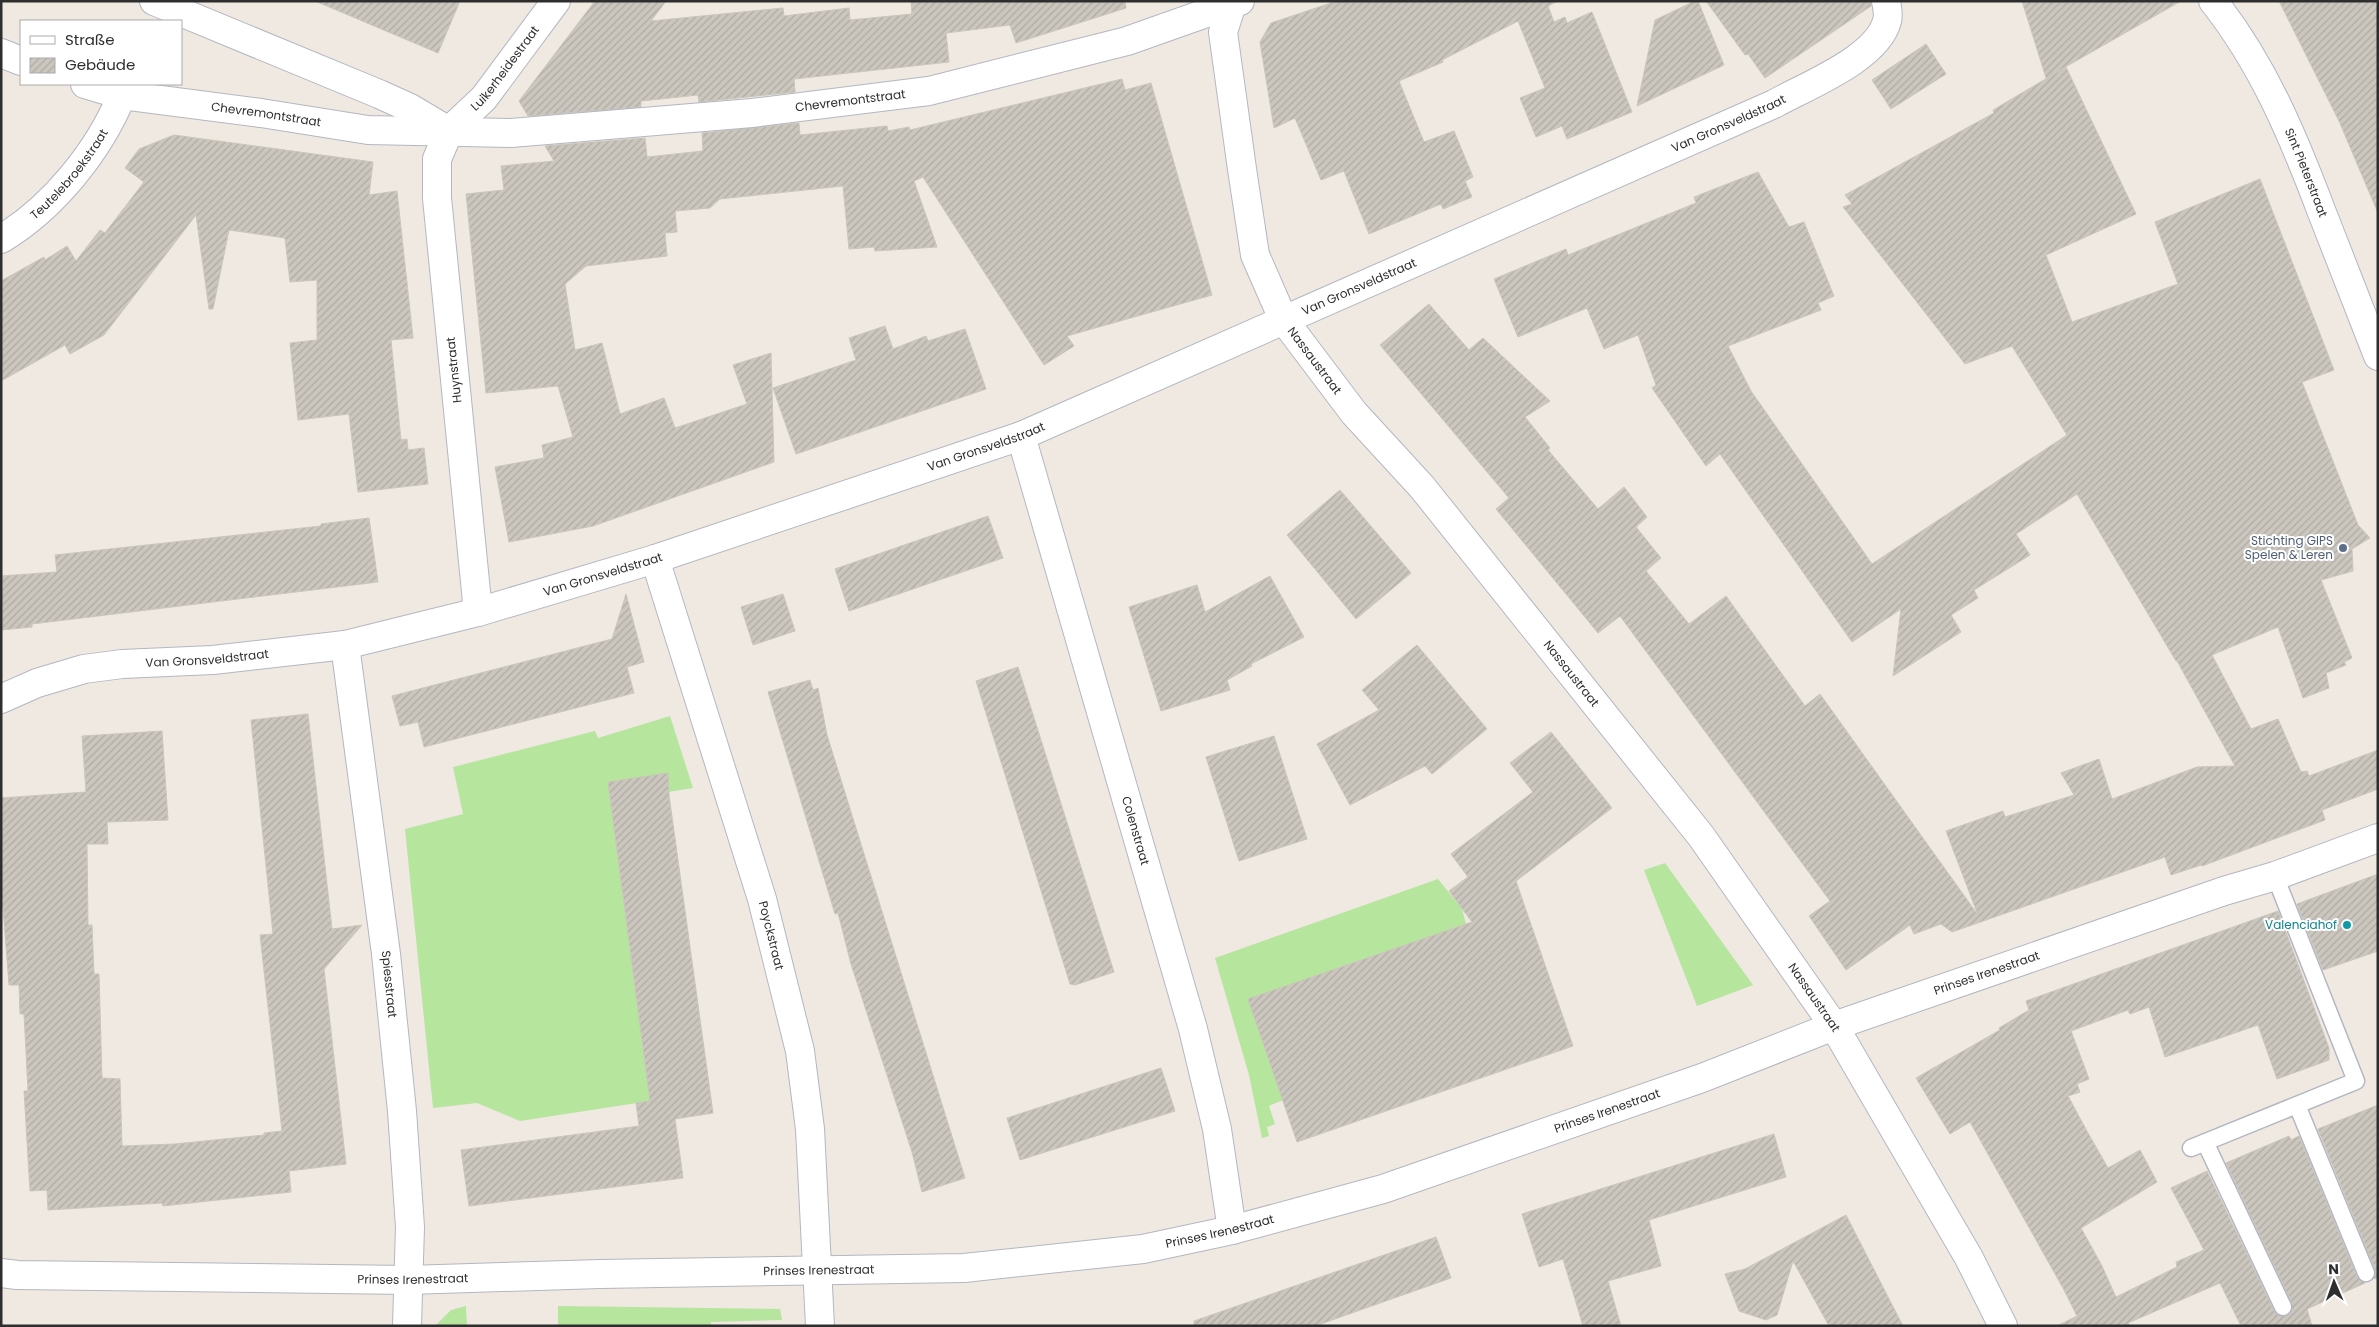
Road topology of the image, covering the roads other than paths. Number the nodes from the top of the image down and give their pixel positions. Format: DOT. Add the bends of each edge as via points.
graph roads {
  1 [pos="154,1"];
  2 [pos="556,1"];
  3 [pos="1886,1"];
  4 [pos="2213,1"];
  5 [pos="1235,2"];
  6 [pos="1,53"];
  7 [pos="20,61"];
  8 [pos="88,85"];
  9 [pos="122,95"];
  10 [pos="449,131"];
  11 [pos="1,239"];
  12 [pos="1283,319"];
  13 [pos="2378,356"];
  14 [pos="1021,436"];
  15 [pos="656,558"];
  16 [pos="478,612"];
  17 [pos="345,645"];
  18 [pos="1,699"];
  19 [pos="2378,838"];
  20 [pos="2275,876"];
  21 [pos="1834,1026"];
  22 [pos="2297,1105"];
  23 [pos="1232,1230"];
  24 [pos="819,1270"];
  25 [pos="1,1273"];
  26 [pos="2366,1273"];
  27 [pos="408,1280"];
  28 [pos="2283,1307"];
  29 [pos="407,1326"];
  30 [pos="820,1326"];
  31 [pos="2003,1326"];
  1 -- 10 [label="street, Chevremontstraat" via="379,94"];
  2 -- 10 [label="street, Luikerheidestraat" via="484,98"];
  3 -- 12 [label="street, Van Gronsveldstraat" via="1888,20 1878,39 1848,64 1774,104"];
  4 -- 13 [label="street, Sint Pieterstraat" via="2245,44 2273,94 2300,154"];
  5 -- 10 [label="street, Chevremontstraat" via="1127,41 929,91 733,115 511,133"];
  5 -- 12 [label="street, Nassaustraat" via="1223,32 1255,255"];
  6 -- 7 [label="street"];
  8 -- 9 [label="street, Chevremontstraat"];
  9 -- 10 [label="street, Chevremontstraat" via="368,130"];
  9 -- 11 [label="street, Teutelebroekstraat" via="96,147 40,211"];
  10 -- 16 [label="street, Huynstraat" via="438,159 437,198"];
  12 -- 14 [label="street, Van Gronsveldstraat"];
  12 -- 21 [label="street, Nassaustraat" via="1354,413 1422,487 1701,836"];
  14 -- 15 [label="street, Van Gronsveldstraat"];
  14 -- 23 [label="street, Colenstraat" via="1193,1029 1216,1129"];
  15 -- 16 [label="street, Van Gronsveldstraat"];
  15 -- 24 [label="street, Poyckstraat" via="762,898 800,1051 810,1129"];
  16 -- 17 [label="street, Van Gronsveldstraat"];
  17 -- 18 [label="street, Van Gronsveldstraat" via="212,660 84,669 37,683"];
  17 -- 27 [label="street, Spiesstraat" via="386,954 400,1091 410,1227"];
  19 -- 20 [label="street, Prinses Irenestraat"];
  20 -- 21 [label="street, Prinses Irenestraat"];
  20 -- 22 [label="lane" via="2356,1081"];
  21 -- 23 [label="street, Prinses Irenestraat" via="1702,1078 1383,1189"];
  21 -- 31 [label="street, Nassaustraat" via="1969,1258"];
  22 -- 26 [label="lane"];
  22 -- 28 [label="lane" via="2198,1145"];
  23 -- 24 [label="street, Prinses Irenestraat" via="1144,1249 964,1268"];
  24 -- 27 [label="street, Prinses Irenestraat"];
  24 -- 30 [label="street, Poyckstraat"];
  25 -- 27 [label="street, Prinses Irenestraat"];
  27 -- 29 [label="street, Spiesstraat"];
}
